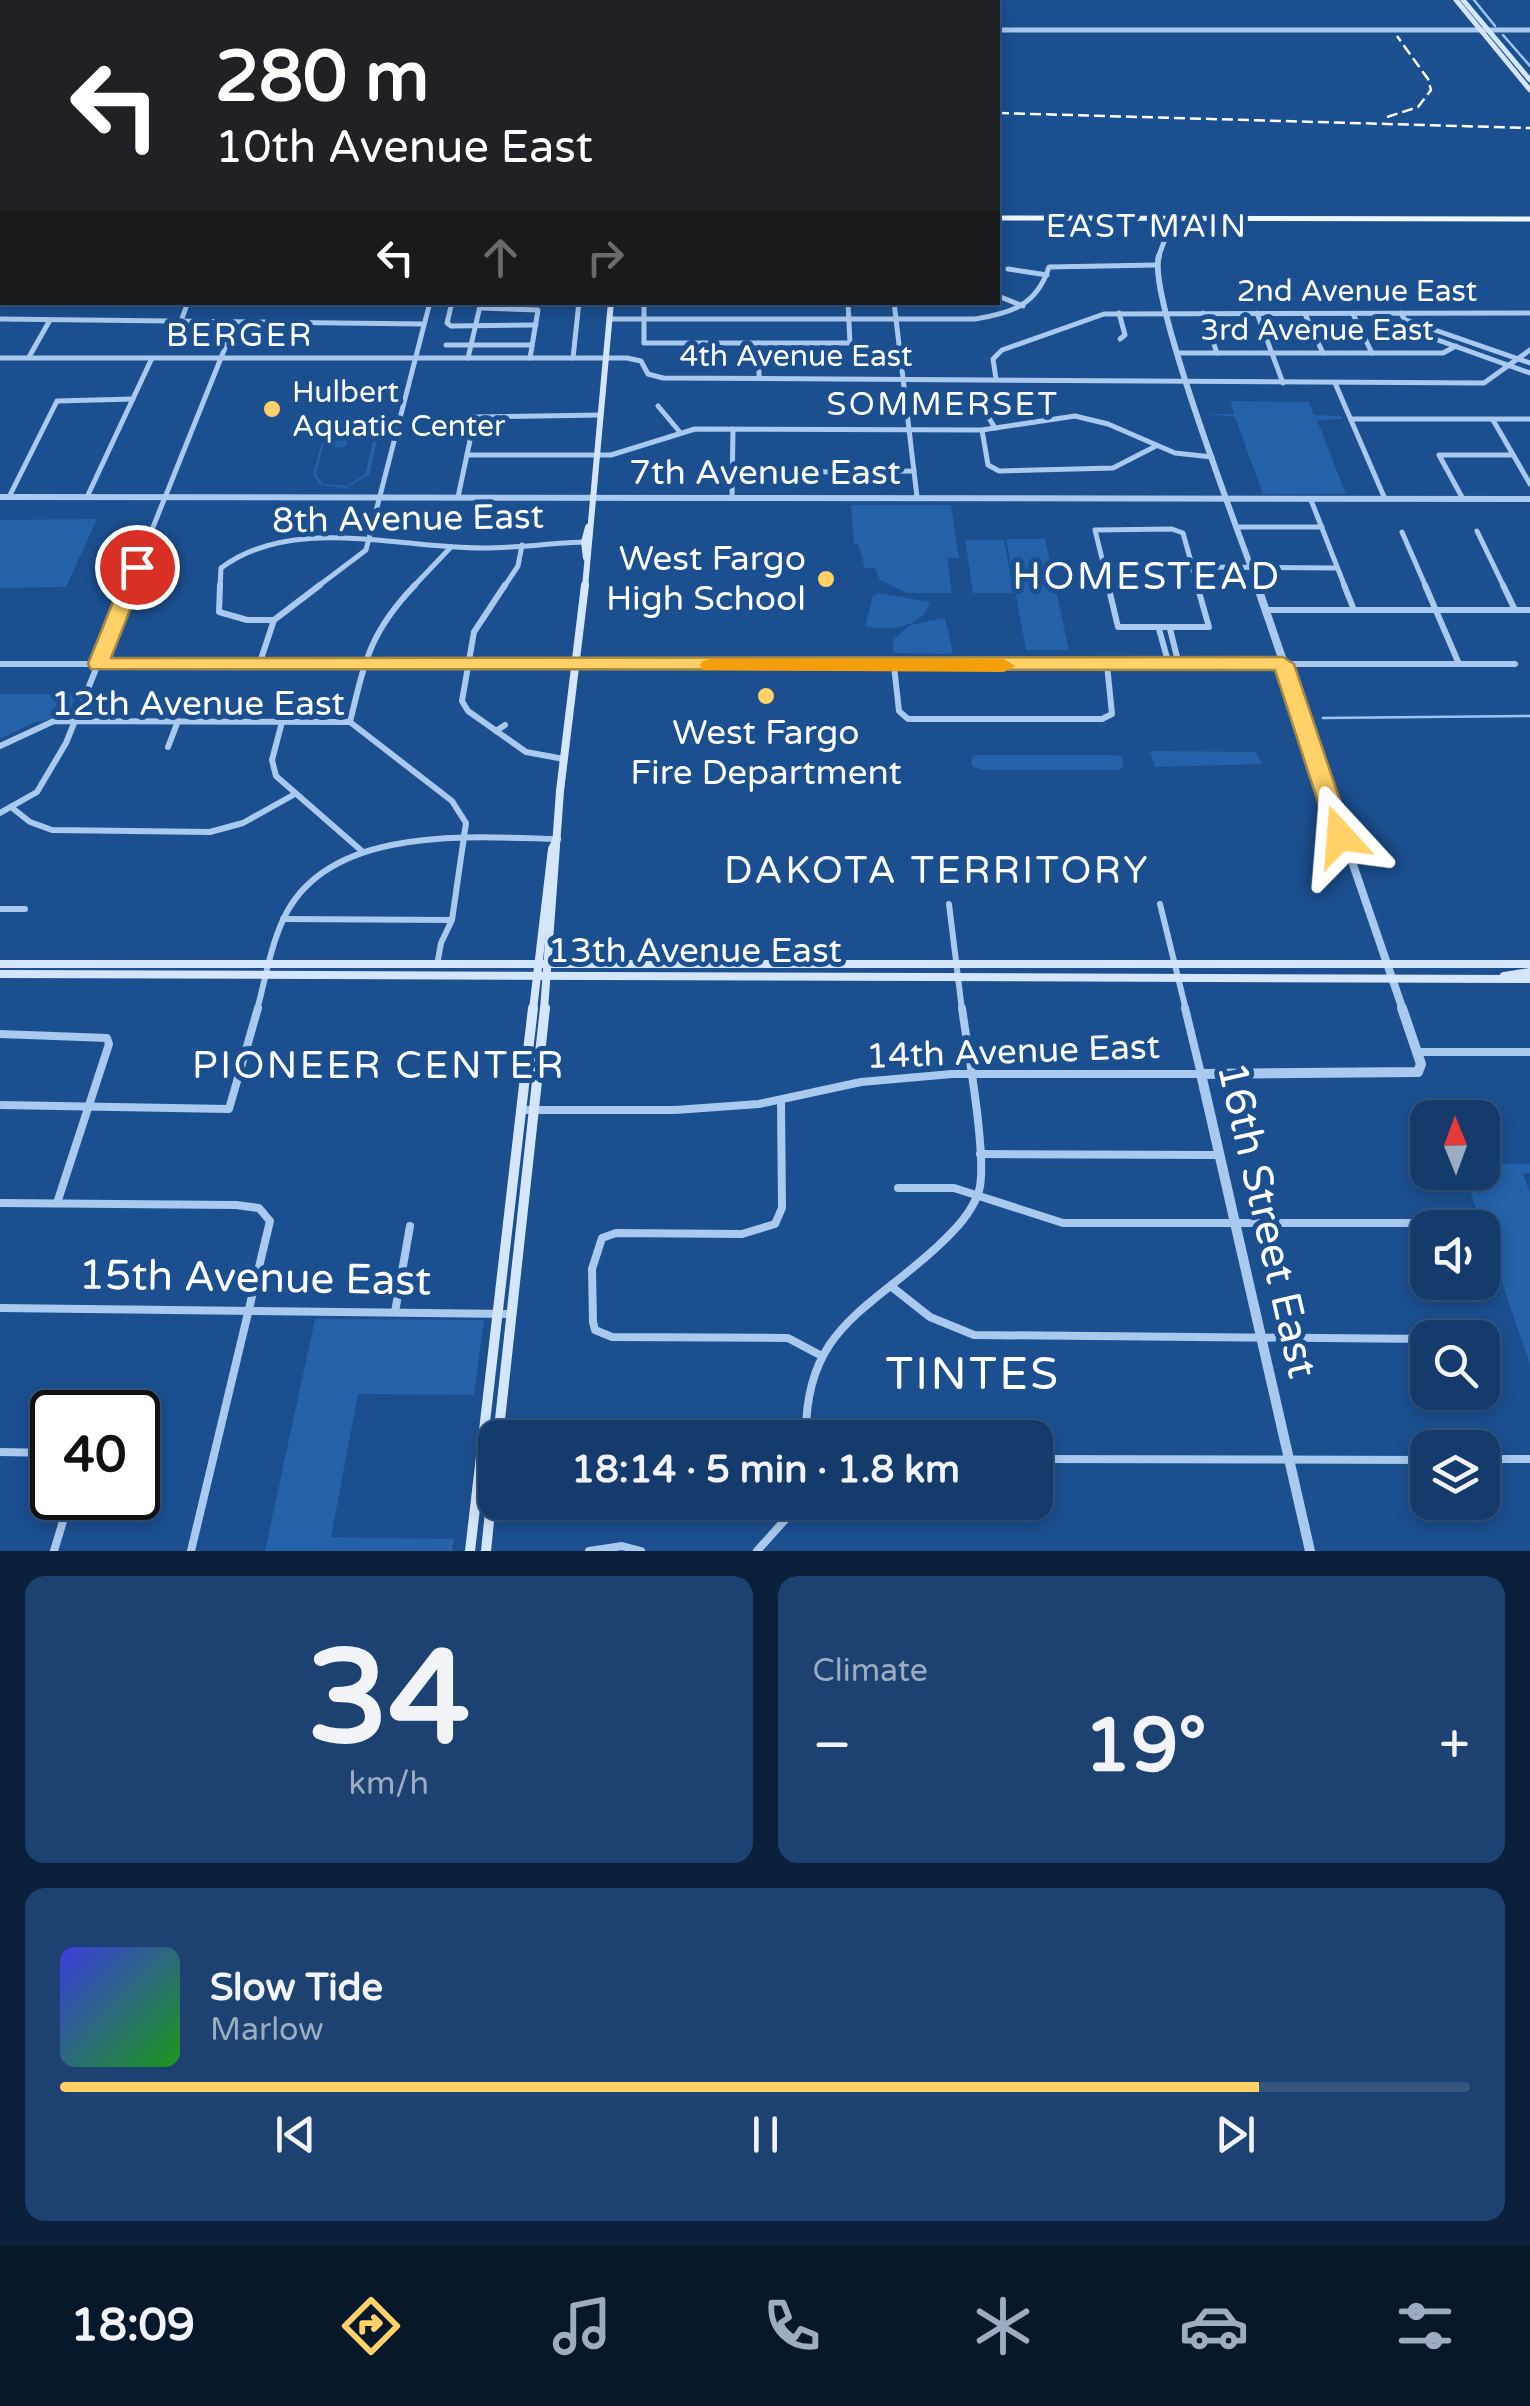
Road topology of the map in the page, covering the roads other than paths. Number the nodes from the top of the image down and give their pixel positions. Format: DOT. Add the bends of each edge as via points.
graph roads {
  1 [pos="1460,0"];
  2 [pos="1000,30"];
  3 [pos="1481,30"];
  4 [pos="1489,30"];
  5 [pos="1530,30"];
  6 [pos="1530,80"];
  7 [pos="1530,90"];
  8 [pos="1426,213"];
  9 [pos="1475,214"];
  10 [pos="1000,216"];
  11 [pos="1158,216"];
  12 [pos="1530,216"];
  13 [pos="1434,218"];
  14 [pos="1388,219"];
  15 [pos="1156,264"];
  16 [pos="1008,269"];
  17 [pos="1047,275"];
  18 [pos="1000,297"];
  19 [pos="187,305"];
  20 [pos="429,305"];
  21 [pos="451,305"];
  22 [pos="480,305"];
  23 [pos="579,305"];
  24 [pos="611,305"];
  25 [pos="644,305"];
  26 [pos="848,305"];
  27 [pos="894,305"];
  28 [pos="1024,306"];
  29 [pos="1164,313"];
  30 [pos="1203,313"];
  31 [pos="1530,313"];
  32 [pos="1120,314"];
  33 [pos="1256,314"];
  34 [pos="1305,314"];
  35 [pos="1353,314"];
  36 [pos="1401,314"];
  37 [pos="0,319"];
  38 [pos="50,319"];
  39 [pos="610,319"];
  40 [pos="643,319"];
  41 [pos="850,320"];
  42 [pos="896,320"];
  43 [pos="1406,320"];
  44 [pos="181,321"];
  45 [pos="234,323"];
  46 [pos="424,324"];
  47 [pos="536,325"];
  48 [pos="476,326"];
  49 [pos="1120,340"];
  50 [pos="759,343"];
  51 [pos="446,345"];
  52 [pos="472,345"];
  53 [pos="532,345"];
  54 [pos="1456,346"];
  55 [pos="1530,350"];
  56 [pos="1176,353"];
  57 [pos="1217,353"];
  58 [pos="1271,353"];
  59 [pos="1323,353"];
  60 [pos="1372,353"];
  61 [pos="0,358"];
  62 [pos="29,358"];
  63 [pos="152,358"];
  64 [pos="221,358"];
  65 [pos="415,358"];
  66 [pos="468,358"];
  67 [pos="530,358"];
  68 [pos="573,358"];
  69 [pos="607,358"];
  70 [pos="1519,359"];
  71 [pos="1530,363"];
  72 [pos="1510,366"];
  73 [pos="1530,374"];
  74 [pos="759,378"];
  75 [pos="905,378"];
  76 [pos="996,379"];
  77 [pos="1187,383"];
  78 [pos="1283,383"];
  79 [pos="1335,383"];
  80 [pos="133,399"];
  81 [pos="658,406"];
  82 [pos="600,414"];
  83 [pos="475,417"];
  84 [pos="989,418"];
  85 [pos="1118,418"];
  86 [pos="1350,418"];
  87 [pos="1493,419"];
  88 [pos="1530,419"];
  89 [pos="1108,424"];
  90 [pos="995,428"];
  91 [pos="732,429"];
  92 [pos="910,430"];
  93 [pos="982,430"];
  94 [pos="679,432"];
  95 [pos="1156,446"];
  96 [pos="466,454"];
  97 [pos="596,455"];
  98 [pos="1513,455"];
  99 [pos="1212,457"];
  100 [pos="1074,462"];
  101 [pos="914,471"];
  102 [pos="1077,471"];
  103 [pos="817,472"];
  104 [pos="1530,484"];
  105 [pos="4,497"];
  106 [pos="87,497"];
  107 [pos="380,497"];
  108 [pos="166,498"];
  109 [pos="458,498"];
  110 [pos="590,498"];
  111 [pos="732,498"];
  112 [pos="916,498"];
  113 [pos="1463,498"];
  114 [pos="1227,499"];
  115 [pos="1386,499"];
  116 [pos="1530,499"];
  117 [pos="1312,500"];
  118 [pos="588,526"];
  119 [pos="1236,526"];
  120 [pos="1322,527"];
  121 [pos="1478,531"];
  122 [pos="1402,532"];
  123 [pos="369,541"];
  124 [pos="584,542"];
  125 [pos="452,546"];
  126 [pos="522,546"];
  127 [pos="586,558"];
  128 [pos="1194,567"];
  129 [pos="1250,567"];
  130 [pos="1337,568"];
  131 [pos="1265,610"];
  132 [pos="1354,610"];
  133 [pos="1436,610"];
  134 [pos="1516,610"];
  135 [pos="1530,610"];
  136 [pos="274,620"];
  137 [pos="1160,629"];
  138 [pos="1170,629"];
  139 [pos="0,664"];
  140 [pos="98,664"];
  141 [pos="468,664"];
  142 [pos="1179,664"];
  143 [pos="1283,664"];
  144 [pos="1460,664"];
  145 [pos="1514,664"];
  146 [pos="258,665"];
  147 [pos="364,665"];
  148 [pos="574,665"];
  149 [pos="1107,665"];
  150 [pos="1170,665"];
  151 [pos="894,666"];
  152 [pos="75,721"];
  153 [pos="178,721"];
  154 [pos="282,722"];
  155 [pos="350,722"];
  156 [pos="506,725"];
  157 [pos="496,731"];
  158 [pos="0,746"];
  159 [pos="168,747"];
  160 [pos="564,759"];
  161 [pos="295,794"];
  162 [pos="11,807"];
  163 [pos="0,813"];
  164 [pos="465,839"];
  165 [pos="557,839"];
  166 [pos="363,852"];
  167 [pos="949,904"];
  168 [pos="1160,904"];
  169 [pos="0,909"];
  170 [pos="25,909"];
  171 [pos="282,919"];
  172 [pos="452,920"];
  173 [pos="0,964"];
  174 [pos="269,964"];
  175 [pos="1385,964"];
  176 [pos="1530,964"];
  177 [pos="437,966"];
  178 [pos="957,967"];
  179 [pos="1176,967"];
  180 [pos="543,972"];
  181 [pos="0,974"];
  182 [pos="266,976"];
  183 [pos="1530,976"];
  184 [pos="959,979"];
  185 [pos="1178,979"];
  186 [pos="1390,979"];
  187 [pos="0,1034"];
  188 [pos="1416,1052"];
  189 [pos="1530,1052"];
  190 [pos="970,1074"];
  191 [pos="1200,1074"];
  192 [pos="781,1101"];
  193 [pos="0,1105"];
  194 [pos="88,1106"];
  195 [pos="526,1110"];
  196 [pos="980,1154"];
  197 [pos="1220,1155"];
  198 [pos="898,1188"];
  199 [pos="978,1196"];
  200 [pos="0,1203"];
  201 [pos="57,1203"];
  202 [pos="1410,1223"];
  203 [pos="1235,1225"];
  204 [pos="410,1226"];
  205 [pos="892,1287"];
  206 [pos="0,1308"];
  207 [pos="248,1310"];
  208 [pos="395,1312"];
  209 [pos="504,1314"];
  210 [pos="1262,1338"];
  211 [pos="1410,1338"];
  212 [pos="820,1355"];
  213 [pos="486,1420"];
  214 [pos="499,1420"];
  215 [pos="807,1420"];
  216 [pos="0,1452"];
  217 [pos="30,1453"];
  218 [pos="1053,1459"];
  219 [pos="1500,1459"];
  220 [pos="1530,1459"];
  221 [pos="1288,1460"];
  222 [pos="1410,1460"];
  223 [pos="478,1477"];
  224 [pos="63,1520"];
  225 [pos="489,1520"];
  226 [pos="784,1520"];
  227 [pos="54,1551"];
  228 [pos="190,1551"];
  229 [pos="470,1551"];
  230 [pos="486,1551"];
  231 [pos="589,1551"];
  232 [pos="641,1551"];
  233 [pos="756,1551"];
  234 [pos="1310,1551"];
  1 -- 3 [label="main road"];
  1 -- 4 [label="main road"];
  2 -- 3 [label="street"];
  3 -- 4 [label="street"];
  3 -- 7 [label="main road"];
  4 -- 5 [label="street"];
  4 -- 6 [label="main road"];
  8 -- 9 [label="main road"];
  8 -- 11 [label="main road"];
  8 -- 14 [label="main road"];
  9 -- 12 [label="main road"];
  9 -- 13 [label="main road"];
  10 -- 11 [label="main road"];
  11 -- 14 [label="main road"];
  11 -- 15 [label="street" via="1165,239"];
  12 -- 13 [label="main road"];
  13 -- 14 [label="main road"];
  15 -- 17 [label="street" via="1056,265"];
  15 -- 29 [label="street"];
  16 -- 17 [label="street"];
  17 -- 28 [label="street" via="1039,295"];
  18 -- 28 [label="street"];
  19 -- 44 [label="street"];
  20 -- 46 [label="street"];
  21 -- 48 [label="street" via="447,323"];
  22 -- 47 [label="street" via="537,309"];
  22 -- 48 [label="street"];
  23 -- 68 [label="street"];
  24 -- 39 [label="main road"];
  25 -- 40 [label="street"];
  26 -- 41 [label="street"];
  27 -- 42 [label="street"];
  28 -- 42 [label="street" via="975,318"];
  29 -- 30 [label="street, 2nd Avenue East"];
  29 -- 32 [label="street, 2nd Avenue East"];
  29 -- 56 [label="street"];
  30 -- 33 [label="street, 2nd Avenue East"];
  30 -- 57 [label="street"];
  31 -- 36 [label="street, 2nd Avenue East"];
  32 -- 49 [label="street"];
  32 -- 76 [label="street, 2nd Avenue East" via="1087,317 1002,350 993,359"];
  33 -- 34 [label="street, 2nd Avenue East"];
  33 -- 58 [label="street"];
  34 -- 35 [label="street, 2nd Avenue East"];
  34 -- 59 [label="street"];
  35 -- 36 [label="street, 2nd Avenue East"];
  35 -- 60 [label="street"];
  36 -- 43 [label="street"];
  37 -- 38 [label="street"];
  38 -- 44 [label="street"];
  38 -- 62 [label="street"];
  39 -- 40 [label="street"];
  39 -- 69 [label="main road"];
  40 -- 41 [label="street"];
  40 -- 50 [label="street" via="642,342"];
  41 -- 42 [label="street"];
  41 -- 50 [label="street" via="851,340 840,344"];
  42 -- 75 [label="street"];
  43 -- 54 [label="street" via="1410,330"];
  43 -- 70 [label="street"];
  44 -- 45 [label="street"];
  45 -- 46 [label="street"];
  45 -- 64 [label="street"];
  46 -- 65 [label="street"];
  47 -- 48 [label="street"];
  47 -- 53 [label="street"];
  48 -- 52 [label="street"];
  50 -- 74 [label="street"];
  51 -- 52 [label="street"];
  52 -- 53 [label="street"];
  52 -- 66 [label="street"];
  53 -- 67 [label="street"];
  54 -- 60 [label="street, 3rd Avenue East" via="1443,353"];
  54 -- 72 [label="street"];
  55 -- 70 [label="street, 4th Avenue East"];
  56 -- 57 [label="street, 3rd Avenue East"];
  56 -- 77 [label="street"];
  57 -- 58 [label="street, 3rd Avenue East"];
  58 -- 59 [label="street, 3rd Avenue East"];
  58 -- 78 [label="street"];
  59 -- 60 [label="street, 3rd Avenue East"];
  61 -- 62 [label="street, 4th Avenue East"];
  62 -- 63 [label="street, 4th Avenue East"];
  63 -- 64 [label="street, 4th Avenue East"];
  63 -- 80 [label="street"];
  64 -- 65 [label="street, 4th Avenue East"];
  64 -- 108 [label="street"];
  65 -- 66 [label="street, 4th Avenue East"];
  65 -- 107 [label="street"];
  66 -- 67 [label="street, 4th Avenue East"];
  67 -- 68 [label="street, 4th Avenue East"];
  68 -- 69 [label="street, 4th Avenue East"];
  69 -- 74 [label="street, 4th Avenue East" via="641,361 656,378"];
  69 -- 82 [label="main road"];
  70 -- 71 [label="street"];
  70 -- 72 [label="street, 4th Avenue East"];
  72 -- 73 [label="street"];
  72 -- 79 [label="street, 4th Avenue East" via="1484,383"];
  74 -- 75 [label="street, 4th Avenue East"];
  75 -- 76 [label="street, 4th Avenue East"];
  75 -- 92 [label="street"];
  76 -- 77 [label="street, 4th Avenue East"];
  77 -- 78 [label="street, 4th Avenue East"];
  77 -- 99 [label="street"];
  78 -- 79 [label="street, 4th Avenue East"];
  79 -- 86 [label="street"];
  80 -- 105 [label="street" via="58,401"];
  80 -- 106 [label="street"];
  81 -- 94 [label="street"];
  82 -- 83 [label="street"];
  82 -- 97 [label="main road"];
  83 -- 96 [label="street"];
  84 -- 90 [label="street"];
  85 -- 89 [label="street"];
  86 -- 87 [label="street"];
  86 -- 115 [label="street"];
  87 -- 88 [label="street"];
  87 -- 98 [label="street"];
  89 -- 90 [label="street" via="1056,416"];
  89 -- 95 [label="street"];
  90 -- 93 [label="street"];
  91 -- 92 [label="street"];
  91 -- 94 [label="street"];
  91 -- 111 [label="street"];
  92 -- 93 [label="street"];
  92 -- 101 [label="street"];
  93 -- 102 [label="street" via="991,470"];
  94 -- 97 [label="street" via="626,452"];
  95 -- 99 [label="street"];
  95 -- 102 [label="street" via="1114,468"];
  96 -- 97 [label="street"];
  96 -- 109 [label="street"];
  97 -- 110 [label="main road"];
  98 -- 104 [label="street"];
  98 -- 113 [label="street" via="1439,454"];
  99 -- 114 [label="street"];
  100 -- 102 [label="street"];
  101 -- 103 [label="street"];
  101 -- 112 [label="street"];
  105 -- 106 [label="street, 7th Avenue East"];
  106 -- 108 [label="street, 7th Avenue East"];
  107 -- 108 [label="street, 7th Avenue East"];
  107 -- 109 [label="street, 7th Avenue East"];
  107 -- 123 [label="street"];
  108 -- 140 [label="street"];
  109 -- 110 [label="street, 7th Avenue East"];
  110 -- 111 [label="street, 7th Avenue East"];
  110 -- 118 [label="main road"];
  111 -- 112 [label="street, 7th Avenue East"];
  112 -- 114 [label="street, 7th Avenue East"];
  113 -- 115 [label="street, 7th Avenue East"];
  113 -- 116 [label="street, 7th Avenue East"];
  114 -- 117 [label="street, 7th Avenue East"];
  114 -- 119 [label="street"];
  115 -- 117 [label="street, 7th Avenue East"];
  117 -- 120 [label="street"];
  118 -- 124 [label="main road"];
  118 -- 127 [label="main road"];
  119 -- 120 [label="street"];
  119 -- 129 [label="street"];
  120 -- 130 [label="street"];
  121 -- 134 [label="street"];
  122 -- 133 [label="street"];
  123 -- 125 [label="street, 8th Avenue East"];
  123 -- 136 [label="street" via="362,556"];
  123 -- 136 [label="street, 8th Avenue East" via="272,544 235,556 222,568 219,612"];
  124 -- 126 [label="street, 8th Avenue East"];
  124 -- 127 [label="main road"];
  125 -- 126 [label="street, 8th Avenue East"];
  125 -- 147 [label="street" via="384,618"];
  126 -- 141 [label="street" via="518,566 474,632"];
  127 -- 148 [label="main road"];
  128 -- 129 [label="street"];
  128 -- 137 [label="street" via="1179,530 1095,530 1118,627"];
  128 -- 138 [label="street" via="1209,626"];
  129 -- 130 [label="street"];
  129 -- 131 [label="street"];
  130 -- 132 [label="street"];
  131 -- 132 [label="street"];
  131 -- 143 [label="street"];
  132 -- 133 [label="street"];
  133 -- 134 [label="street"];
  133 -- 144 [label="street"];
  134 -- 135 [label="street"];
  136 -- 146 [label="street"];
  137 -- 138 [label="street"];
  137 -- 150 [label="street"];
  138 -- 142 [label="street"];
  139 -- 140 [label="street"];
  140 -- 146 [label="street"];
  140 -- 152 [label="street"];
  141 -- 147 [label="street"];
  141 -- 148 [label="street"];
  141 -- 157 [label="street" via="462,701"];
  142 -- 143 [label="street"];
  142 -- 150 [label="street"];
  143 -- 144 [label="street"];
  143 -- 175 [label="street"];
  144 -- 145 [label="street"];
  146 -- 147 [label="street"];
  147 -- 155 [label="street"];
  148 -- 151 [label="street"];
  148 -- 160 [label="main road"];
  149 -- 150 [label="street"];
  149 -- 151 [label="street"];
  149 -- 151 [label="street" via="1108,718 903,717"];
  152 -- 153 [label="street, 12th Avenue East"];
  152 -- 158 [label="street, 12th Avenue East" via="38,726"];
  152 -- 162 [label="street" via="48,780"];
  153 -- 154 [label="street, 12th Avenue East"];
  153 -- 159 [label="street"];
  154 -- 155 [label="street, 12th Avenue East"];
  154 -- 161 [label="street" via="272,771"];
  155 -- 164 [label="street, 12th Avenue East" via="452,801 466,823"];
  156 -- 157 [label="street"];
  157 -- 160 [label="street" via="534,756"];
  160 -- 165 [label="main road"];
  161 -- 162 [label="street" via="244,823 197,833 52,830"];
  161 -- 166 [label="street"];
  162 -- 163 [label="street"];
  164 -- 165 [label="street"];
  164 -- 166 [label="street"];
  164 -- 172 [label="street"];
  165 -- 180 [label="main road"];
  166 -- 171 [label="street" via="311,881"];
  167 -- 178 [label="street"];
  168 -- 179 [label="street, 16th Street East"];
  169 -- 170 [label="street"];
  171 -- 172 [label="street"];
  171 -- 174 [label="street"];
  172 -- 177 [label="street"];
  173 -- 174 [label="main road, 13th Avenue East"];
  174 -- 177 [label="main road, 13th Avenue East"];
  174 -- 182 [label="street"];
  175 -- 176 [label="main road, 13th Avenue East"];
  175 -- 179 [label="main road, 13th Avenue East"];
  175 -- 186 [label="street"];
  177 -- 180 [label="main road, 13th Avenue East"];
  178 -- 179 [label="main road, 13th Avenue East"];
  178 -- 180 [label="main road, 13th Avenue East"];
  178 -- 184 [label="street"];
  179 -- 185 [label="street, 16th Street East"];
  180 -- 182 [label="main road, 13th Avenue East"];
  180 -- 184 [label="main road, 13th Avenue East"];
  180 -- 195 [label="main road"];
  181 -- 182 [label="main road, 13th Avenue East"];
  182 -- 194 [label="street" via="229,1109"];
  183 -- 186 [label="main road, 13th Avenue East"];
  184 -- 185 [label="main road, 13th Avenue East"];
  184 -- 190 [label="street"];
  185 -- 186 [label="main road, 13th Avenue East"];
  185 -- 191 [label="street, 16th Street East"];
  186 -- 188 [label="street"];
  187 -- 194 [label="street" via="107,1038"];
  188 -- 189 [label="street"];
  188 -- 191 [label="street, 14th Avenue East" via="1418,1072"];
  190 -- 191 [label="street, 14th Avenue East"];
  190 -- 192 [label="street, 14th Avenue East" via="861,1082"];
  190 -- 196 [label="street"];
  191 -- 197 [label="street, 16th Street East"];
  192 -- 195 [label="street, 14th Avenue East" via="688,1110"];
  192 -- 212 [label="street" via="778,1220 747,1233 602,1238 595,1248 589,1315 595,1330 612,1338 788,1338"];
  193 -- 194 [label="street"];
  194 -- 201 [label="street"];
  195 -- 209 [label="main road"];
  196 -- 197 [label="street"];
  196 -- 199 [label="street"];
  197 -- 203 [label="street, 16th Street East"];
  198 -- 199 [label="street" via="954,1188"];
  199 -- 203 [label="street" via="1064,1223"];
  199 -- 205 [label="street"];
  200 -- 201 [label="street"];
  201 -- 207 [label="street" via="259,1208 270,1221"];
  202 -- 203 [label="street"];
  203 -- 210 [label="street, 16th Street East"];
  204 -- 208 [label="street"];
  205 -- 210 [label="street" via="920,1312 974,1336"];
  205 -- 212 [label="street" via="844,1325"];
  206 -- 207 [label="street, 15th Avenue East"];
  207 -- 208 [label="street, 15th Avenue East"];
  207 -- 228 [label="street"];
  208 -- 209 [label="street, 15th Avenue East"];
  209 -- 213 [label="main road"];
  209 -- 214 [label="main road"];
  210 -- 211 [label="street"];
  210 -- 221 [label="street, 16th Street East"];
  212 -- 215 [label="street"];
  216 -- 217 [label="street"];
  218 -- 221 [label="street"];
  219 -- 220 [label="street"];
  221 -- 222 [label="street"];
  221 -- 234 [label="street, 16th Street East"];
  223 -- 229 [label="main road"];
  224 -- 227 [label="street"];
  225 -- 230 [label="main road"];
  226 -- 233 [label="street"];
  231 -- 232 [label="street"];
}
